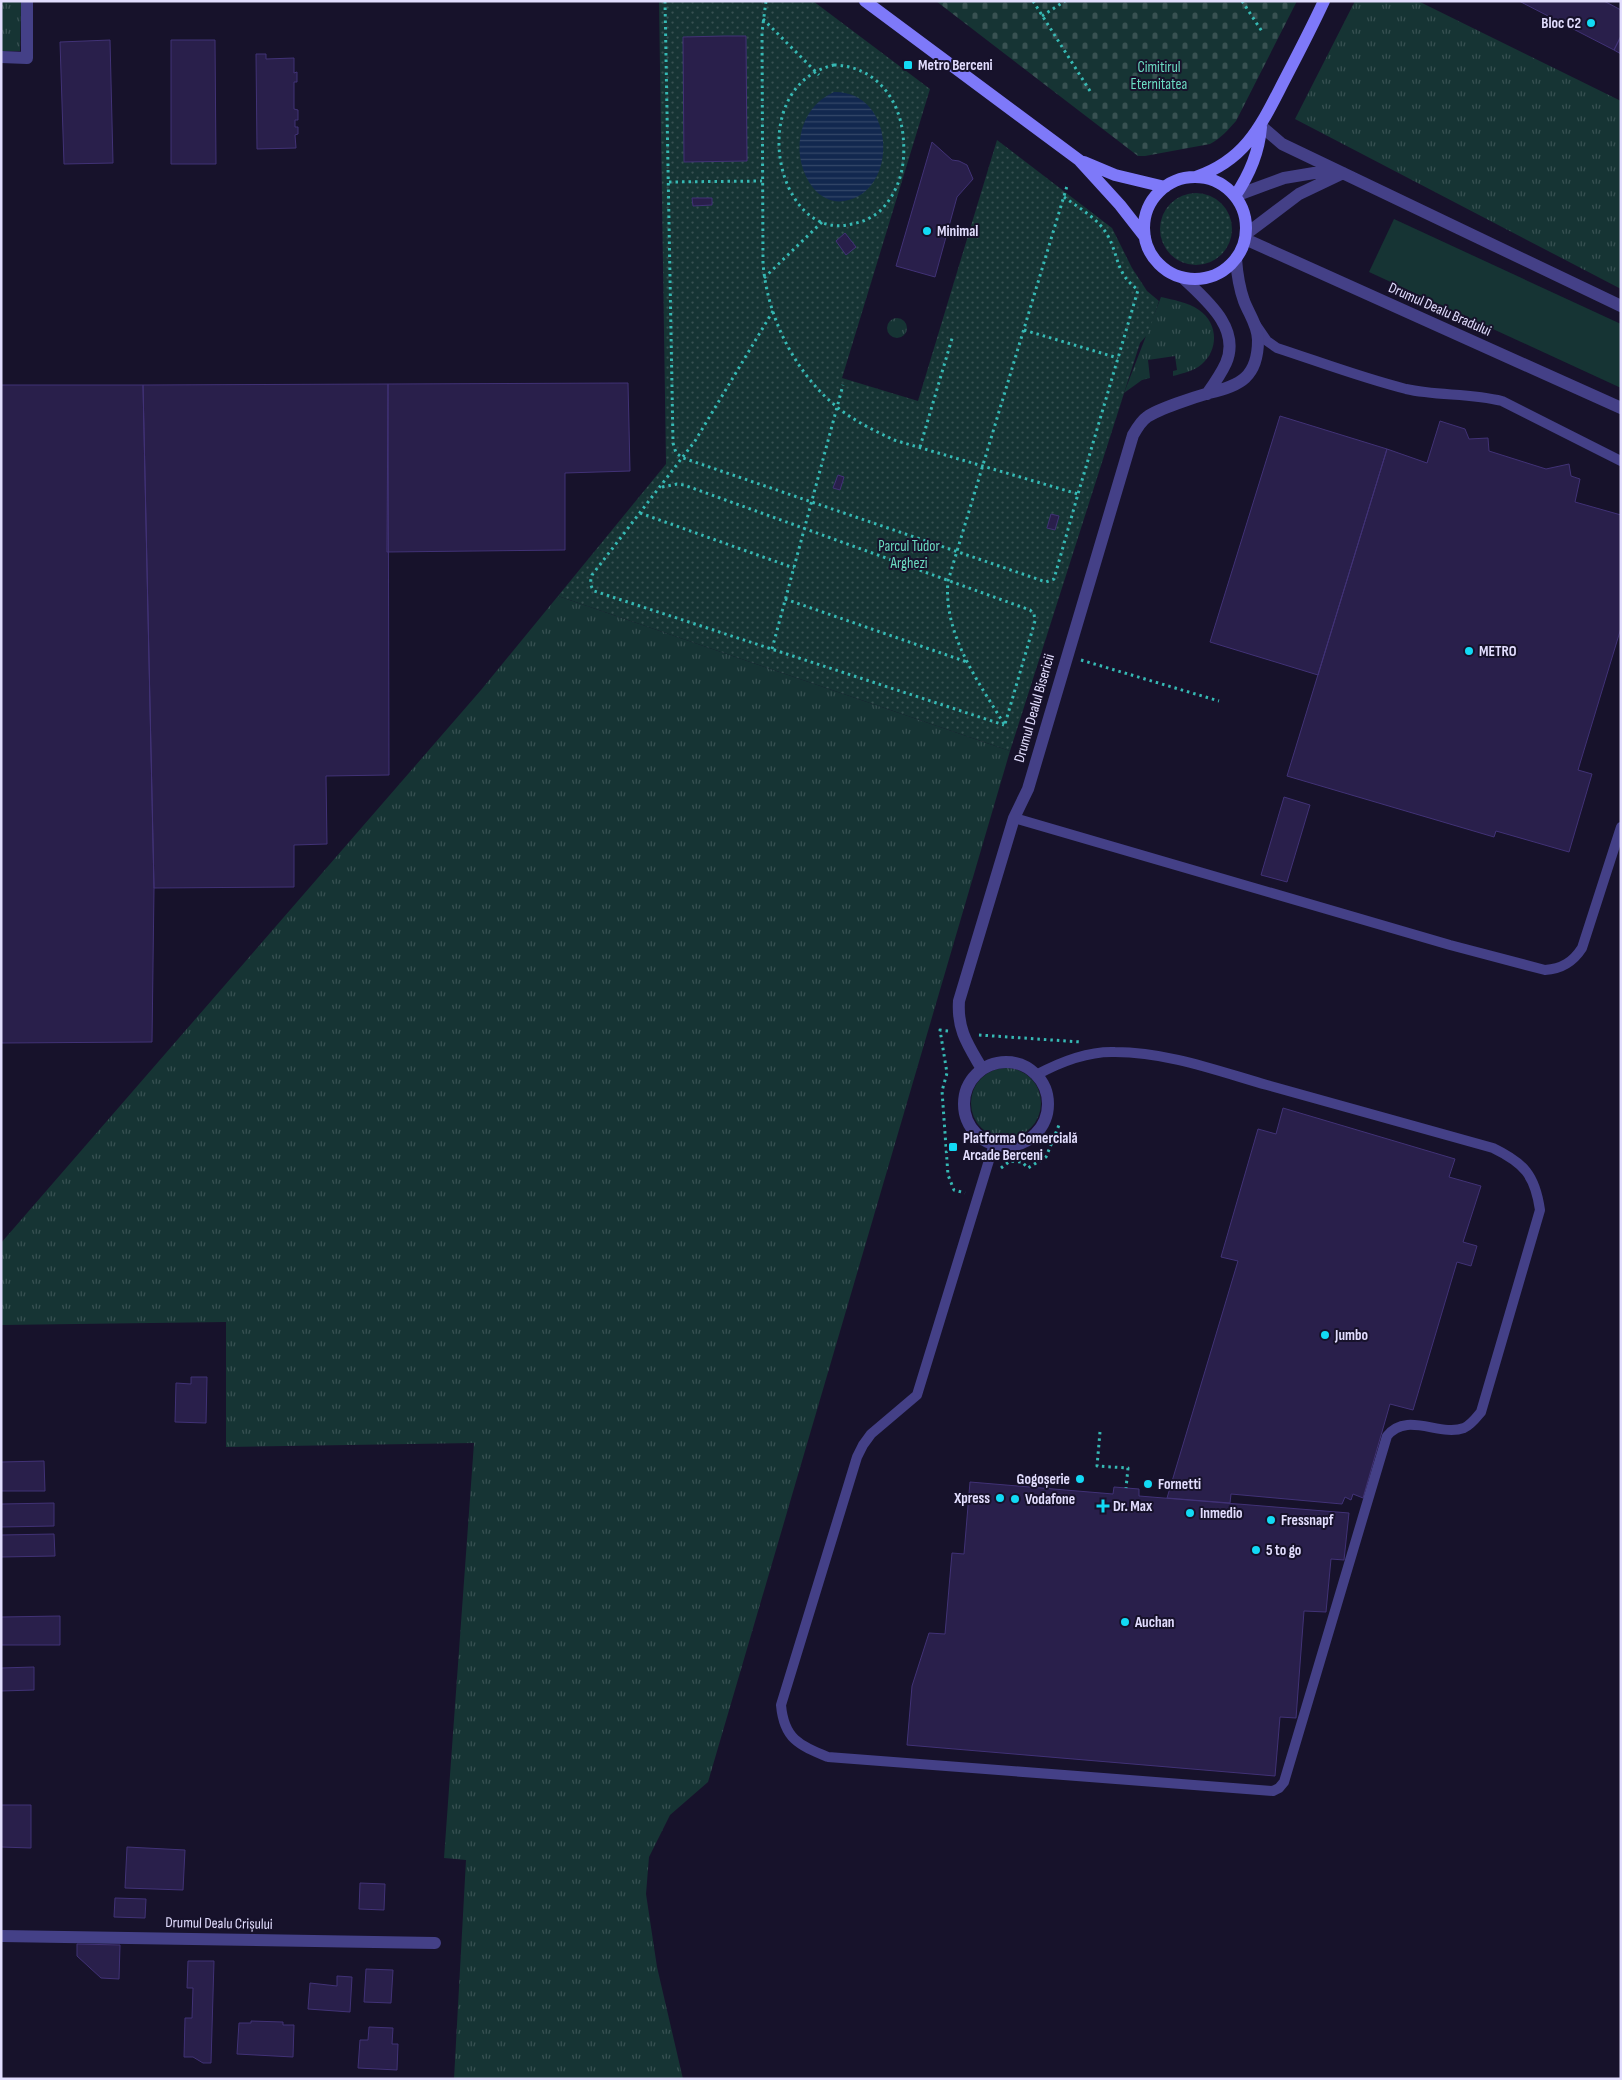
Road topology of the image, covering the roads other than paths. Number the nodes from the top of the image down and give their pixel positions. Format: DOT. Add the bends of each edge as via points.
graph roads {
  1 [pos="26,1"];
  2 [pos="865,1"];
  3 [pos="1324,1"];
  4 [pos="1,58"];
  5 [pos="1261,126"];
  6 [pos="1079,160"];
  7 [pos="1343,173"];
  8 [pos="1196,177"];
  9 [pos="1165,187"];
  10 [pos="1235,196"];
  11 [pos="1145,237"];
  12 [pos="1246,237"];
  13 [pos="1236,259"];
  14 [pos="1183,278"];
  15 [pos="1621,306"];
  16 [pos="1253,321"];
  17 [pos="1207,394"];
  18 [pos="1621,408"];
  19 [pos="1621,461"];
  20 [pos="1014,818"];
  21 [pos="1621,826"];
  22 [pos="982,1069"];
  23 [pos="1036,1075"];
  24 [pos="994,1144"];
  25 [pos="1,1936"];
  26 [pos="435,1943"];
  1 -- 4 [label="street" via="27,58"];
  2 -- 6 [label="main road"];
  3 -- 5 [label="main road"];
  5 -- 7 [label="street" via="1282,144"];
  5 -- 8 [label="main road" via="1233,158"];
  5 -- 10 [label="main road" via="1256,157"];
  6 -- 9 [label="main road" via="1115,175"];
  6 -- 11 [label="main road"];
  7 -- 10 [label="street" via="1284,178"];
  7 -- 12 [label="street" via="1299,194"];
  7 -- 15 [label="street"];
  8 -- 9 [label="main road"];
  8 -- 10 [label="main road" via="1218,182"];
  9 -- 11 [label="main road" via="1148,209"];
  10 -- 12 [label="main road" via="1244,211"];
  11 -- 14 [label="main road" via="1154,259 1167,271"];
  12 -- 13 [label="main road"];
  12 -- 18 [label="street, Drumul Dealu Bradului"];
  13 -- 14 [label="main road" via="1226,270 1212,277 1198,280"];
  13 -- 16 [label="street, Drumul Dealul Bisericii" via="1244,299"];
  14 -- 17 [label="street" via="1217,314 1229,336 1226,362"];
  16 -- 17 [label="street, Drumul Dealul Bisericii" via="1258,349 1248,374 1227,390"];
  16 -- 19 [label="lane" via="1267,341 1277,348 1408,390 1482,396 1502,401"];
  17 -- 20 [label="street, Drumul Dealul Bisericii" via="1154,413 1140,423 1133,435 1028,789"];
  20 -- 21 [label="lane" via="1545,970 1556,970 1566,965 1582,948"];
  20 -- 22 [label="street, Drumul Dealul Bisericii" via="959,1001 962,1034"];
  22 -- 23 [label="street" via="992,1064 1016,1063"];
  22 -- 24 [label="street" via="967,1088 964,1110 974,1131"];
  23 -- 24 [label="street" via="1047,1096 1047,1109 1040,1128 1017,1144"];
  23 -- 24 [label="lane" via="1062,1062 1116,1052 1178,1060 1493,1148 1522,1165 1538,1193 1540,1210 1481,1412 1464,1428 1401,1425 1387,1436 1284,1782 1279,1788 1264,1791 828,1758 797,1742 786,1730 781,1705 857,1457 871,1434 917,1395"];
  25 -- 26 [label="street, Drumul Dealu Crișului"];
}
